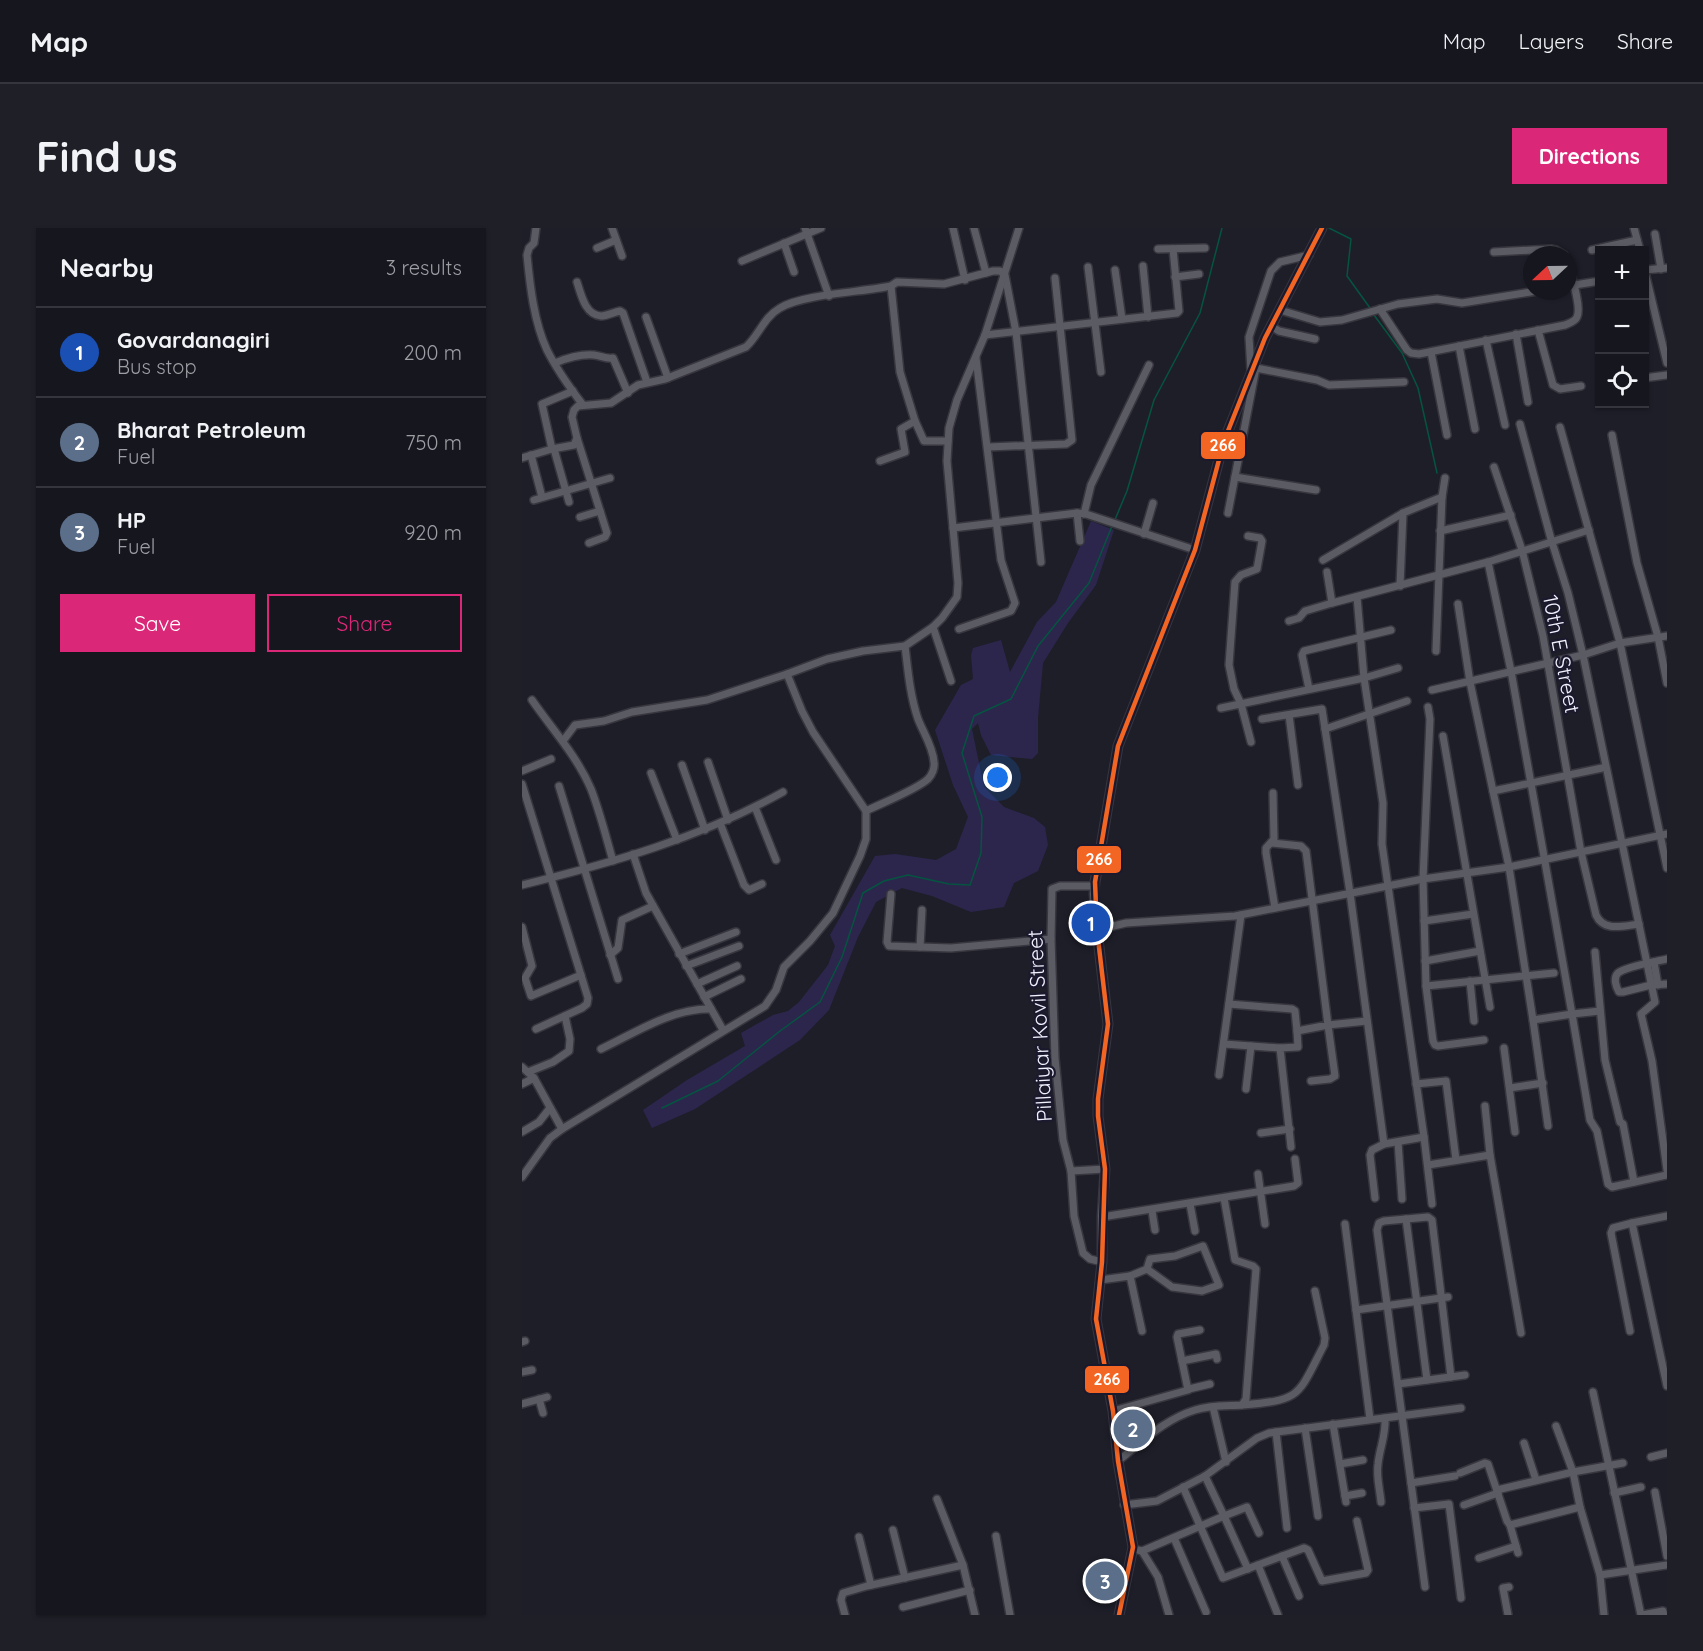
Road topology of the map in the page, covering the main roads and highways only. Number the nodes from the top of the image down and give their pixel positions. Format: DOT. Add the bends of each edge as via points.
graph roads {
  1 [pos="1321,231"];
  2 [pos="1119,1615"];
  1 -- 2 [label="main road" via="1271,326 1224,441 1196,550 1118,746 1095,886 1108,1024 1098,1099 1105,1169 1097,1326 1133,1547"];
}
